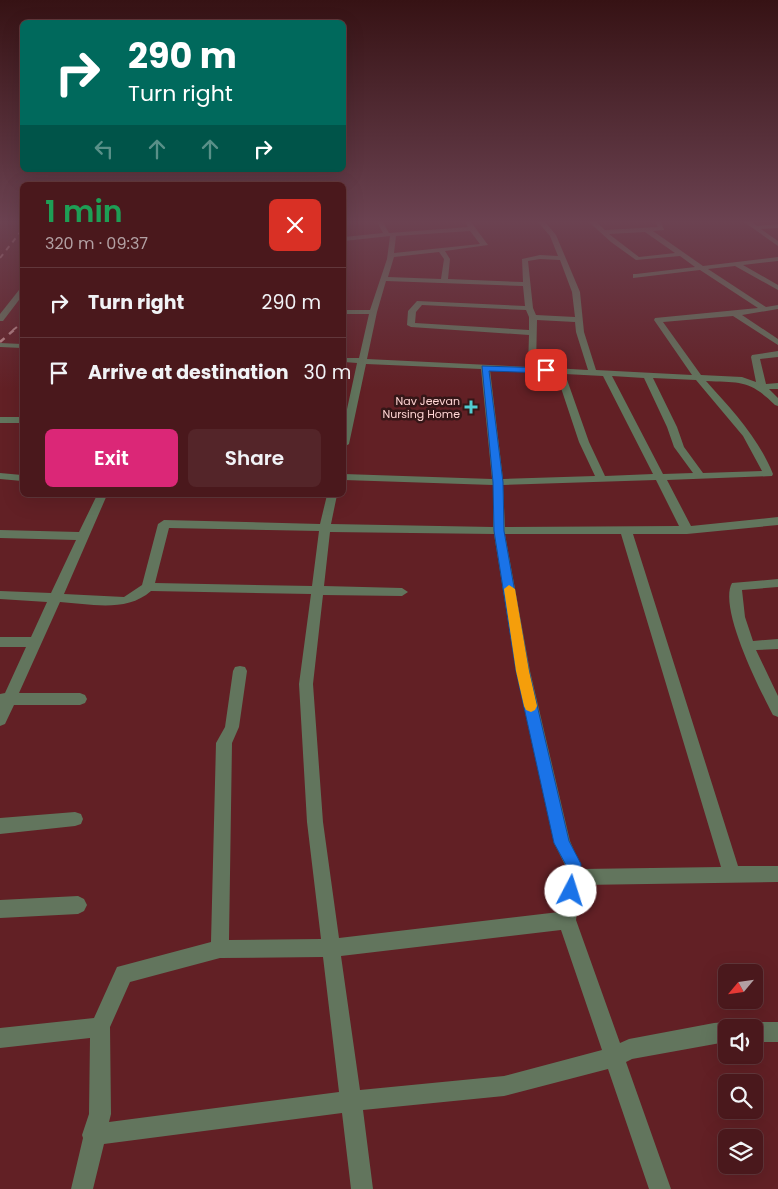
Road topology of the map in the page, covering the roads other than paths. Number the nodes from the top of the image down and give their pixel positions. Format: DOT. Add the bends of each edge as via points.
graph roads {
  1 [pos="444,277"];
  2 [pos="525,277"];
  3 [pos="570,277"];
  4 [pos="715,277"];
  5 [pos="760,277"];
  6 [pos="383,279"];
  7 [pos="444,281"];
  8 [pos="526,284"];
  9 [pos="778,288"];
  10 [pos="20,294"];
  11 [pos="778,307"];
  12 [pos="529,308"];
  13 [pos="765,309"];
  14 [pos="346,312"];
  15 [pos="373,312"];
  16 [pos="735,314"];
  17 [pos="533,317"];
  18 [pos="0,318"];
  19 [pos="580,320"];
  20 [pos="532,333"];
  21 [pos="778,343"];
  22 [pos="0,345"];
  23 [pos="20,346"];
  24 [pos="778,354"];
  25 [pos="346,360"];
  26 [pos="362,361"];
  27 [pos="485,368"];
  28 [pos="532,370"];
  29 [pos="560,371"];
  30 [pos="593,373"];
  31 [pos="607,374"];
  32 [pos="647,375"];
  33 [pos="698,378"];
  34 [pos="778,386"];
  35 [pos="762,387"];
  36 [pos="778,404"];
  37 [pos="0,420"];
  38 [pos="20,420"];
  39 [pos="346,435"];
  40 [pos="0,476"];
  41 [pos="700,476"];
  42 [pos="346,477"];
  43 [pos="20,478"];
  44 [pos="662,478"];
  45 [pos="602,480"];
  46 [pos="498,482"];
  47 [pos="101,497"];
  48 [pos="332,497"];
  49 [pos="778,521"];
  50 [pos="325,528"];
  51 [pos="626,530"];
  52 [pos="687,530"];
  53 [pos="499,531"];
  54 [pos="0,534"];
  55 [pos="83,536"];
  56 [pos="778,583"];
  57 [pos="148,587"];
  58 [pos="318,591"];
  59 [pos="402,592"];
  60 [pos="0,595"];
  61 [pos="56,596"];
  62 [pos="0,642"];
  63 [pos="35,642"];
  64 [pos="778,644"];
  65 [pos="748,646"];
  66 [pos="240,671"];
  67 [pos="5,699"];
  68 [pos="80,699"];
  69 [pos="778,711"];
  70 [pos="0,720"];
  71 [pos="75,819"];
  72 [pos="0,826"];
  73 [pos="778,874"];
  74 [pos="732,875"];
  75 [pos="574,877"];
  76 [pos="78,905"];
  77 [pos="0,909"];
  78 [pos="566,920"];
  79 [pos="331,948"];
  80 [pos="220,949"];
  81 [pos="100,1028"];
  82 [pos="718,1032"];
  83 [pos="763,1032"];
  84 [pos="778,1032"];
  85 [pos="0,1038"];
  86 [pos="614,1057"];
  87 [pos="351,1101"];
  88 [pos="93,1135"];
  89 [pos="82,1189"];
  90 [pos="362,1189"];
  91 [pos="660,1189"];
  1 -- 7 [label="street"];
  2 -- 8 [label="street"];
  3 -- 19 [label="street"];
  4 -- 13 [label="street"];
  5 -- 9 [label="street"];
  6 -- 7 [label="street"];
  6 -- 15 [label="street"];
  7 -- 8 [label="street"];
  8 -- 12 [label="street"];
  10 -- 18 [label="street"];
  11 -- 13 [label="street"];
  12 -- 17 [label="street"];
  12 -- 20 [label="street" via="420,304 412,311 411,324"];
  13 -- 16 [label="street"];
  14 -- 15 [label="street"];
  15 -- 26 [label="street"];
  16 -- 21 [label="street"];
  16 -- 33 [label="street" via="658,320"];
  17 -- 19 [label="street"];
  17 -- 20 [label="street"];
  19 -- 30 [label="street" via="580,332"];
  20 -- 28 [label="street"];
  22 -- 23 [label="street"];
  24 -- 35 [label="street" via="755,357"];
  25 -- 26 [label="street"];
  26 -- 27 [label="street"];
  26 -- 39 [label="street"];
  27 -- 28 [label="street"];
  27 -- 46 [label="street"];
  28 -- 29 [label="street"];
  29 -- 30 [label="street"];
  29 -- 45 [label="street" via="584,442"];
  30 -- 31 [label="street"];
  31 -- 32 [label="street"];
  31 -- 44 [label="street"];
  32 -- 33 [label="street"];
  32 -- 41 [label="street" via="679,447"];
  33 -- 35 [label="street" via="742,380"];
  33 -- 41 [label="street" via="753,442 768,474"];
  34 -- 35 [label="street"];
  35 -- 36 [label="street"];
  37 -- 38 [label="street"];
  40 -- 43 [label="street"];
  41 -- 44 [label="street"];
  42 -- 46 [label="street"];
  44 -- 45 [label="street"];
  44 -- 52 [label="street"];
  45 -- 46 [label="street"];
  46 -- 53 [label="street"];
  47 -- 55 [label="street"];
  48 -- 50 [label="street"];
  49 -- 52 [label="street"];
  50 -- 53 [label="street"];
  50 -- 57 [label="street" via="164,524"];
  50 -- 58 [label="street"];
  51 -- 52 [label="street"];
  51 -- 53 [label="street"];
  51 -- 74 [label="street"];
  53 -- 75 [label="street" via="522,671 562,843 573,864"];
  54 -- 55 [label="street"];
  55 -- 61 [label="street"];
  56 -- 65 [label="street" via="736,586 735,598"];
  57 -- 58 [label="street"];
  57 -- 61 [label="street" via="125,600"];
  58 -- 59 [label="street"];
  58 -- 79 [label="street" via="306,684 315,822"];
  60 -- 61 [label="street"];
  61 -- 63 [label="street"];
  62 -- 63 [label="street"];
  63 -- 67 [label="street"];
  64 -- 65 [label="street"];
  65 -- 69 [label="street"];
  66 -- 80 [label="street" via="232,727 224,742"];
  67 -- 68 [label="street"];
  67 -- 70 [label="street"];
  71 -- 72 [label="street"];
  73 -- 74 [label="street"];
  74 -- 75 [label="street"];
  75 -- 78 [label="street"];
  76 -- 77 [label="street"];
  78 -- 79 [label="street"];
  78 -- 86 [label="street"];
  79 -- 80 [label="street"];
  79 -- 87 [label="street"];
  80 -- 81 [label="street" via="124,974"];
  81 -- 85 [label="street"];
  81 -- 88 [label="street" via="100,1114"];
  82 -- 86 [label="street" via="629,1049"];
  83 -- 84 [label="street"];
  86 -- 87 [label="street" via="504,1086"];
  86 -- 91 [label="street"];
  87 -- 88 [label="street"];
  87 -- 90 [label="street"];
  88 -- 89 [label="street"];
}
